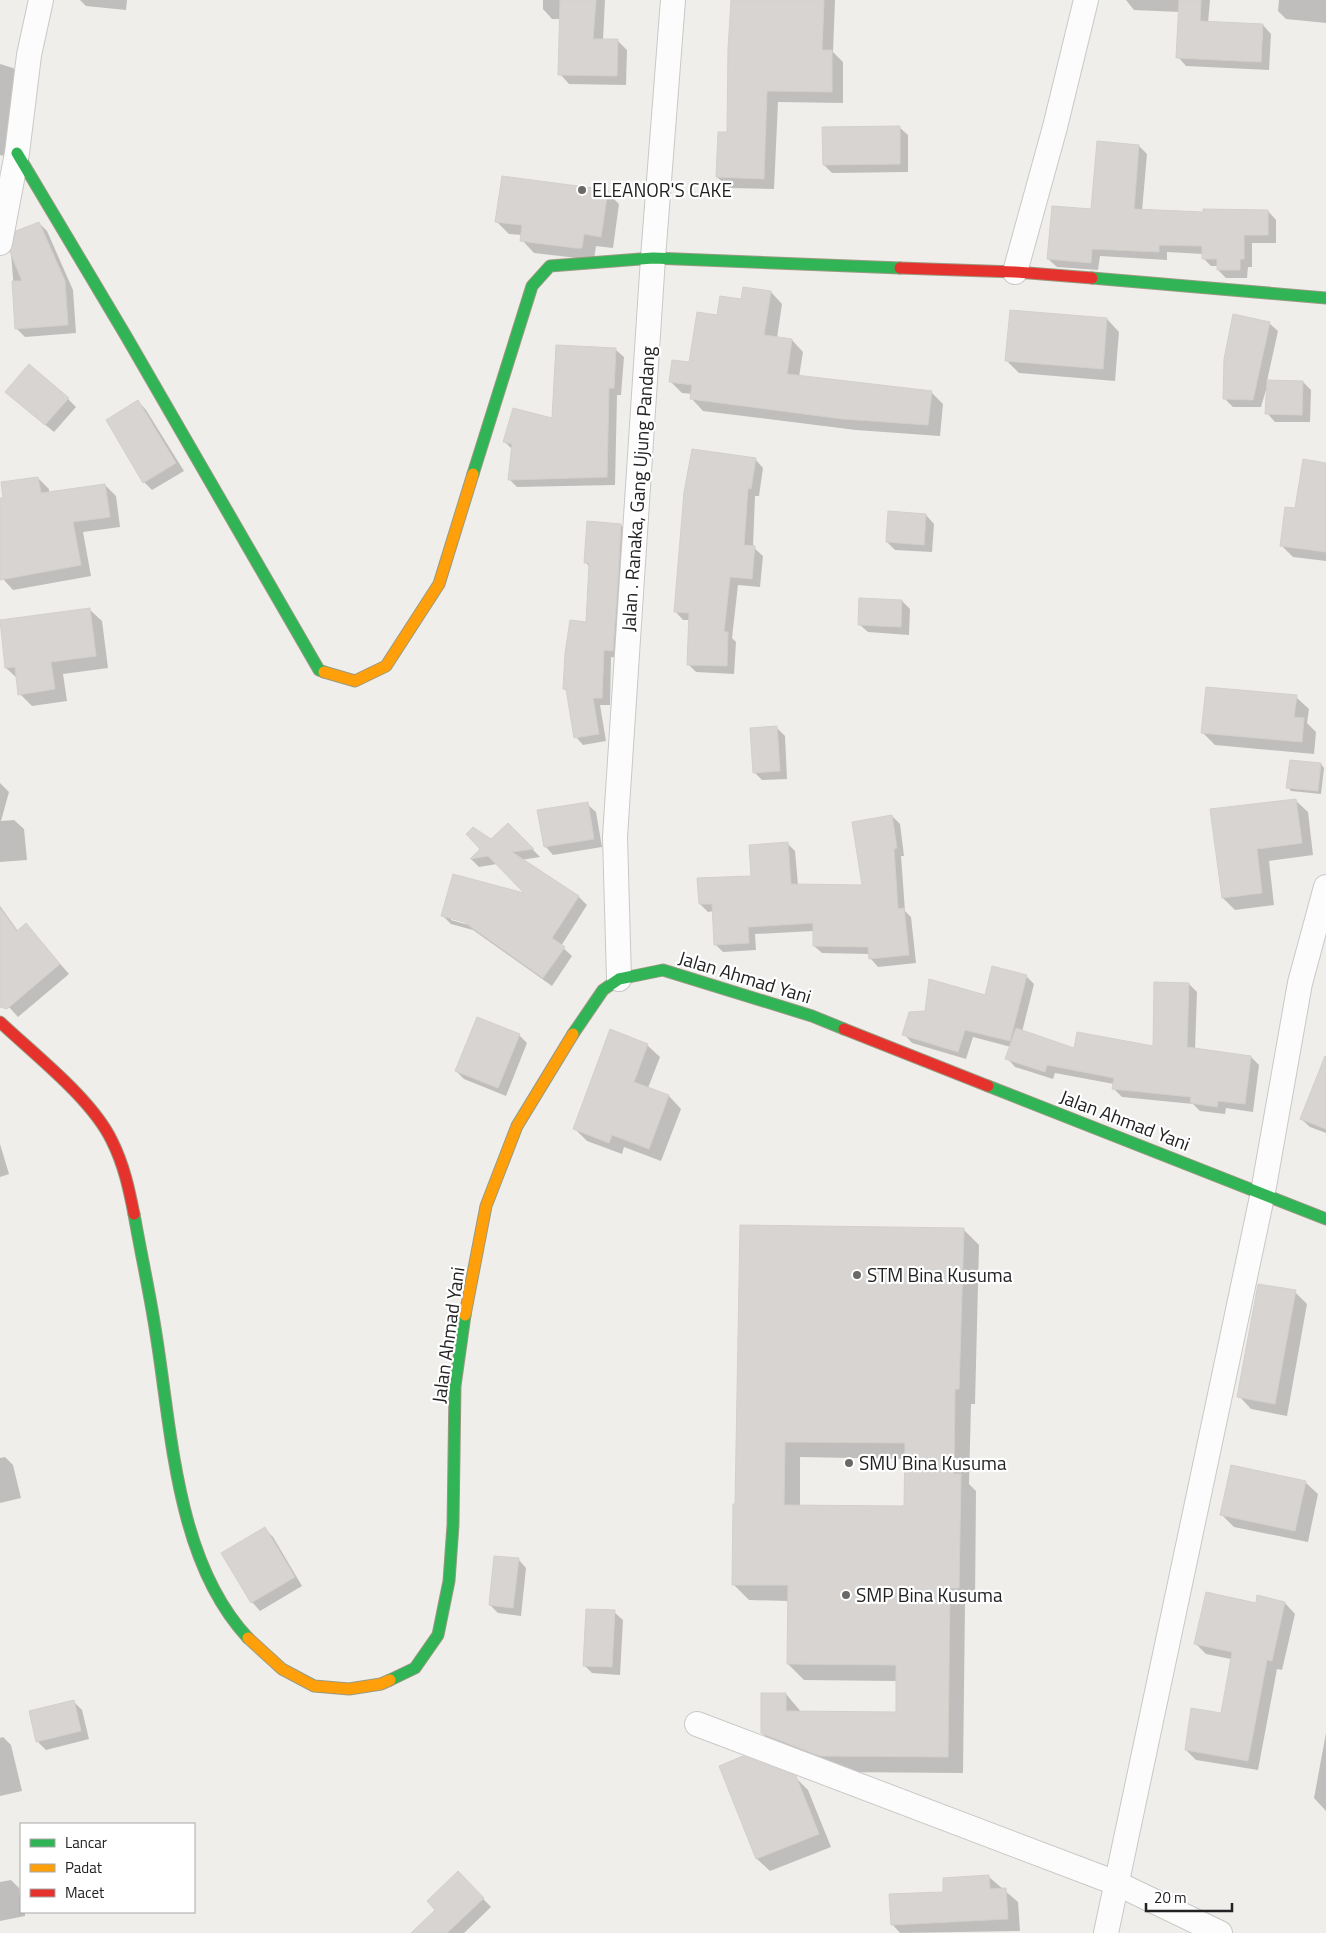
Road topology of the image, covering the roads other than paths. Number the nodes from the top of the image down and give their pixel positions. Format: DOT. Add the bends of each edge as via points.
graph roads {
  1 [pos="41,0"];
  2 [pos="673,0"];
  3 [pos="1086,0"];
  4 [pos="17,153"];
  5 [pos="0,243"];
  6 [pos="653,258"];
  7 [pos="1015,272"];
  8 [pos="1326,298"];
  9 [pos="1326,887"];
  10 [pos="619,979"];
  11 [pos="0,1022"];
  12 [pos="1263,1192"];
  13 [pos="1326,1219"];
  14 [pos="697,1724"];
  15 [pos="1116,1883"];
  16 [pos="1106,1933"];
  17 [pos="1220,1933"];
  1 -- 4 [label="street" via="29,55"];
  2 -- 6 [label="street, Jalan . Ranaka, Gang Ujung Pandang"];
  3 -- 7 [label="street"];
  4 -- 5 [label="street"];
  4 -- 6 [label="main road" via="318,670 355,681 386,666 438,584 532,286 550,266"];
  6 -- 7 [label="main road"];
  6 -- 10 [label="street, Jalan . Ranaka, Gang Ujung Pandang" via="615,837"];
  7 -- 8 [label="main road"];
  9 -- 12 [label="street" via="1300,983"];
  10 -- 11 [label="main road, Jalan Ahmad Yani" via="603,990 588,1010 517,1126 486,1206 455,1386 453,1525 449,1581 438,1635 415,1668 381,1684 349,1689 314,1686 282,1669 247,1637 211,1587 179,1493 156,1332 126,1175 112,1140 86,1104"];
  10 -- 12 [label="main road, Jalan Ahmad Yani" via="663,970 812,1016"];
  12 -- 13 [label="main road, Jalan Ahmad Yani"];
  12 -- 15 [label="street"];
  14 -- 15 [label="street"];
  15 -- 16 [label="street"];
  15 -- 17 [label="street"];
}
